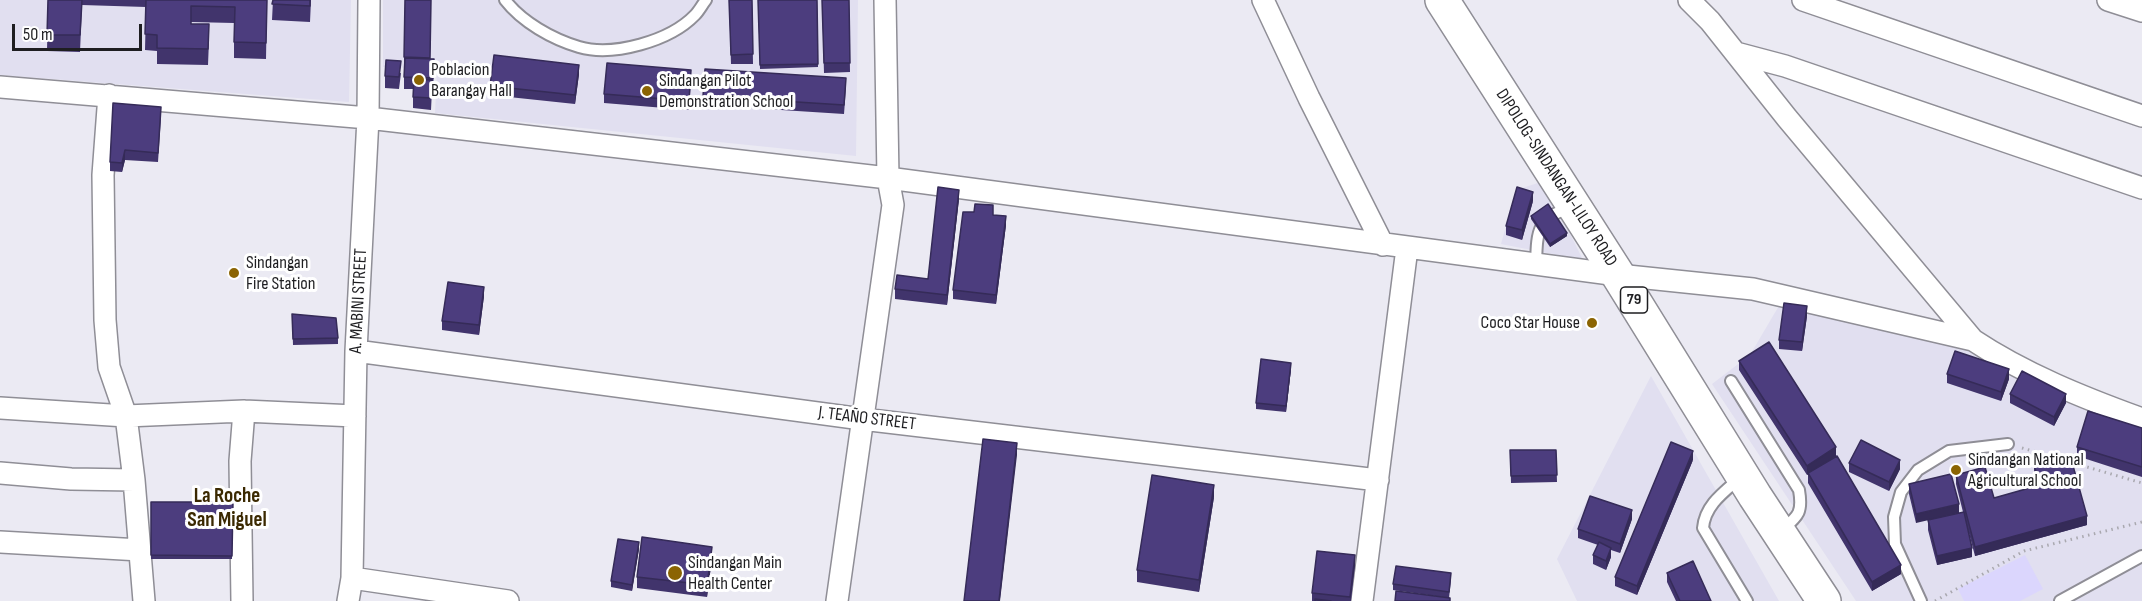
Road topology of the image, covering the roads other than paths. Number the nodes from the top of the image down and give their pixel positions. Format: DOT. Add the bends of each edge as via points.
graph roads {
  1 [pos="369,0"];
  2 [pos="505,0"];
  3 [pos="706,0"];
  4 [pos="885,0"];
  5 [pos="1263,0"];
  6 [pos="1442,0"];
  7 [pos="1689,0"];
  8 [pos="1803,0"];
  9 [pos="2108,0"];
  10 [pos="2142,11"];
  11 [pos="1736,53"];
  12 [pos="0,87"];
  13 [pos="109,95"];
  14 [pos="2142,116"];
  15 [pos="368,118"];
  16 [pos="888,178"];
  17 [pos="2142,188"];
  18 [pos="1575,207"];
  19 [pos="1383,245"];
  20 [pos="1407,248"];
  21 [pos="1536,265"];
  22 [pos="1618,275"];
  23 [pos="1973,340"];
  24 [pos="356,351"];
  25 [pos="1731,381"];
  26 [pos="0,408"];
  27 [pos="244,411"];
  28 [pos="126,416"];
  29 [pos="355,416"];
  30 [pos="862,419"];
  31 [pos="2142,419"];
  32 [pos="2008,444"];
  33 [pos="0,473"];
  34 [pos="1742,475"];
  35 [pos="134,480"];
  36 [pos="1378,480"];
  37 [pos="1779,533"];
  38 [pos="0,542"];
  39 [pos="140,550"];
  40 [pos="2142,556"];
  41 [pos="352,578"];
  42 [pos="144,601"];
  43 [pos="242,601"];
  44 [pos="348,601"];
  45 [pos="508,601"];
  46 [pos="837,601"];
  47 [pos="1362,601"];
  48 [pos="1747,601"];
  49 [pos="1824,601"];
  50 [pos="1922,601"];
  51 [pos="2060,601"];
  1 -- 15 [label="street, A. MABINI STREET"];
  2 -- 3 [label="lane" via="528,22 556,38 580,47 601,49 647,43 670,33 695,15"];
  4 -- 16 [label="street"];
  5 -- 19 [label="street"];
  6 -- 18 [label="highway, DIPOLOG-SINDANGAN-LILOY ROAD / 79"];
  7 -- 11 [label="street"];
  8 -- 14 [label="street"];
  9 -- 10 [label="street"];
  11 -- 17 [label="street" via="1785,66"];
  11 -- 23 [label="street"];
  12 -- 13 [label="street"];
  13 -- 15 [label="street"];
  13 -- 28 [label="street" via="103,175 105,320 109,367"];
  15 -- 16 [label="street"];
  15 -- 24 [label="street, A. MABINI STREET"];
  16 -- 19 [label="street"];
  16 -- 30 [label="street" via="893,205"];
  18 -- 21 [label="lane" via="1557,211 1541,226"];
  18 -- 22 [label="highway, DIPOLOG-SINDANGAN-LILOY ROAD / 79"];
  19 -- 20 [label="street"];
  20 -- 21 [label="street"];
  20 -- 36 [label="street"];
  21 -- 22 [label="street"];
  22 -- 23 [label="street" via="1753,289"];
  22 -- 34 [label="highway, DIPOLOG-SINDANGAN-LILOY ROAD / 79"];
  23 -- 31 [label="street" via="2090,400"];
  24 -- 29 [label="street, A. MABINI STREET"];
  24 -- 30 [label="street, J. TEAÑO STREET"];
  25 -- 37 [label="lane" via="1799,490 1799,514"];
  26 -- 28 [label="street"];
  27 -- 28 [label="street"];
  27 -- 29 [label="street"];
  27 -- 43 [label="street" via="240,461"];
  28 -- 35 [label="street"];
  29 -- 41 [label="street, A. MABINI STREET"];
  30 -- 36 [label="street, J. TEAÑO STREET"];
  30 -- 46 [label="street"];
  32 -- 50 [label="lane" via="1949,451 1917,470 1901,492 1894,517 1895,544"];
  33 -- 35 [label="street"];
  34 -- 37 [label="highway, DIPOLOG-SINDANGAN-LILOY ROAD / 79"];
  34 -- 48 [label="lane" via="1710,507 1703,528"];
  35 -- 39 [label="street"];
  36 -- 47 [label="street"];
  37 -- 49 [label="highway, DIPOLOG-SINDANGAN-LILOY ROAD / 79"];
  38 -- 39 [label="street"];
  39 -- 42 [label="street"];
  40 -- 51 [label="lane"];
  41 -- 44 [label="street, A. MABINI STREET"];
  41 -- 45 [label="street"];
}
